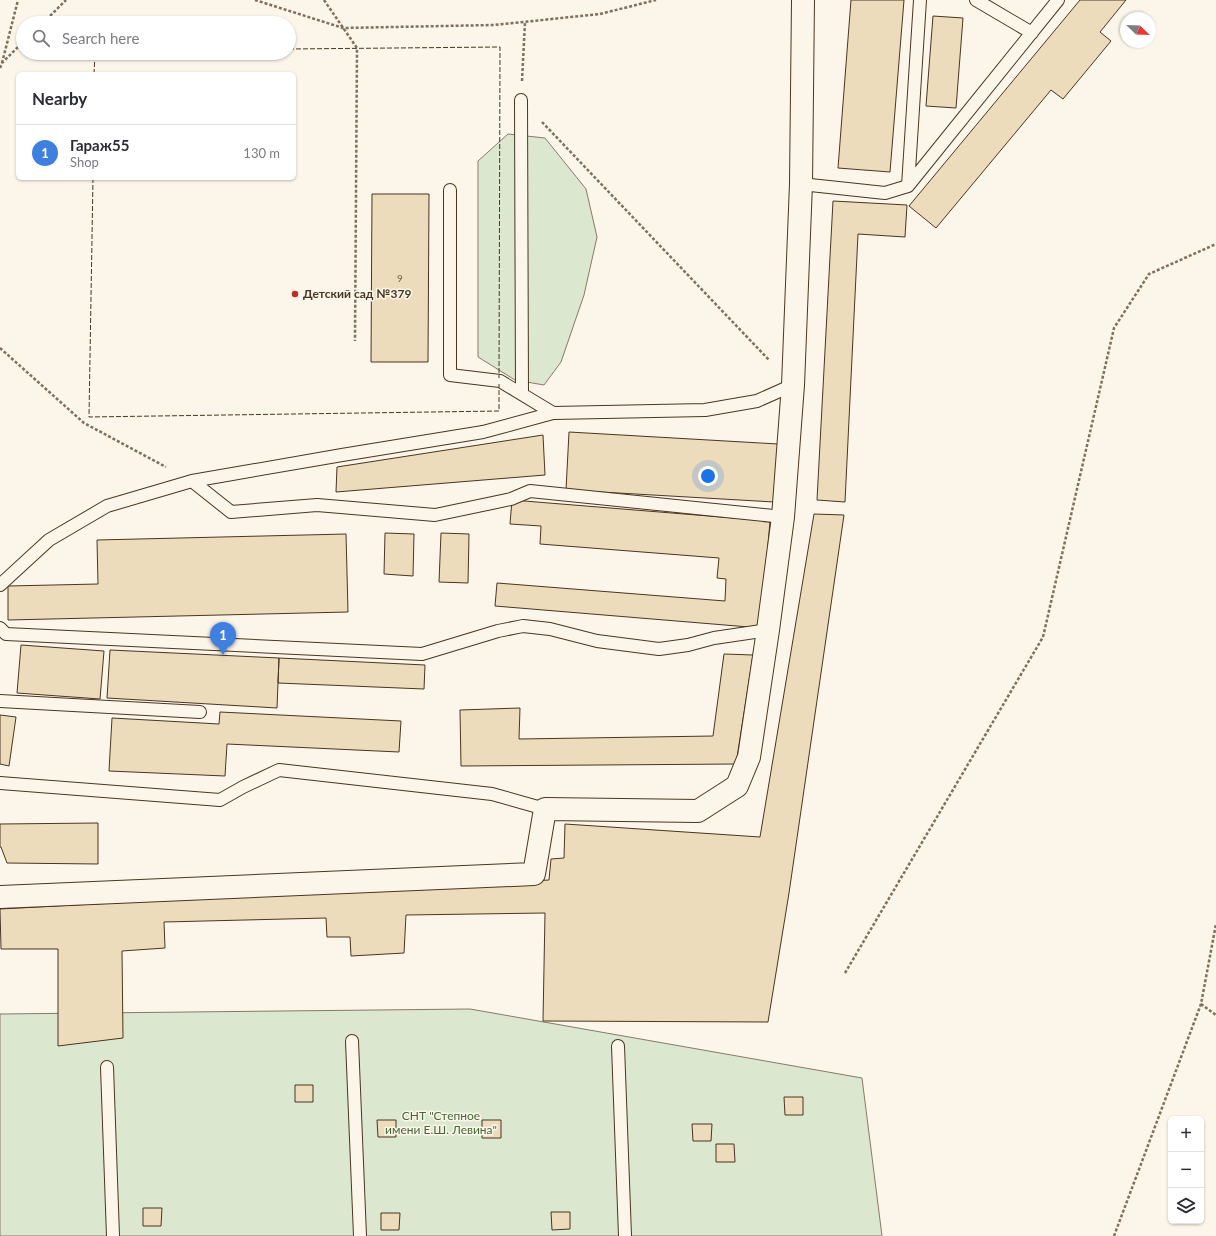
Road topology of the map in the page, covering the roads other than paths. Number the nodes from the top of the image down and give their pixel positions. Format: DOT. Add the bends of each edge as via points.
graph roads {
  1 [pos="803,0"];
  2 [pos="920,0"];
  3 [pos="976,0"];
  4 [pos="1058,0"];
  5 [pos="1032,33"];
  6 [pos="521,100"];
  7 [pos="801,184"];
  8 [pos="908,186"];
  9 [pos="450,190"];
  10 [pos="793,385"];
  11 [pos="522,394"];
  12 [pos="554,413"];
  13 [pos="192,481"];
  14 [pos="783,517"];
  15 [pos="0,584"];
  16 [pos="0,628"];
  17 [pos="768,630"];
  18 [pos="0,701"];
  19 [pos="200,712"];
  20 [pos="0,783"];
  21 [pos="545,809"];
  22 [pos="0,897"];
  23 [pos="352,1041"];
  24 [pos="618,1046"];
  25 [pos="107,1067"];
  26 [pos="113,1236"];
  27 [pos="360,1236"];
  28 [pos="625,1236"];
  1 -- 7 [label="street"];
  2 -- 8 [label="lane"];
  3 -- 5 [label="lane"];
  4 -- 5 [label="lane"];
  5 -- 8 [label="lane"];
  6 -- 11 [label="lane"];
  7 -- 8 [label="lane" via="885,193"];
  7 -- 10 [label="street"];
  9 -- 11 [label="lane" via="450,375 500,381"];
  10 -- 12 [label="lane" via="757,401 705,410"];
  10 -- 14 [label="street"];
  11 -- 12 [label="lane"];
  12 -- 13 [label="lane" via="483,432"];
  13 -- 14 [label="lane" via="231,512 317,505 435,515 511,498 530,491"];
  13 -- 15 [label="lane" via="107,506 49,540"];
  14 -- 17 [label="street"];
  16 -- 17 [label="lane" via="6,634 422,654 523,626 550,629 597,641 659,649"];
  17 -- 21 [label="street" via="749,757 737,786 698,811"];
  18 -- 19 [label="lane"];
  20 -- 21 [label="lane" via="220,800 279,770 492,794"];
  21 -- 22 [label="street" via="534,874"];
  23 -- 27 [label="lane"];
  24 -- 28 [label="lane"];
  25 -- 26 [label="lane"];
}
